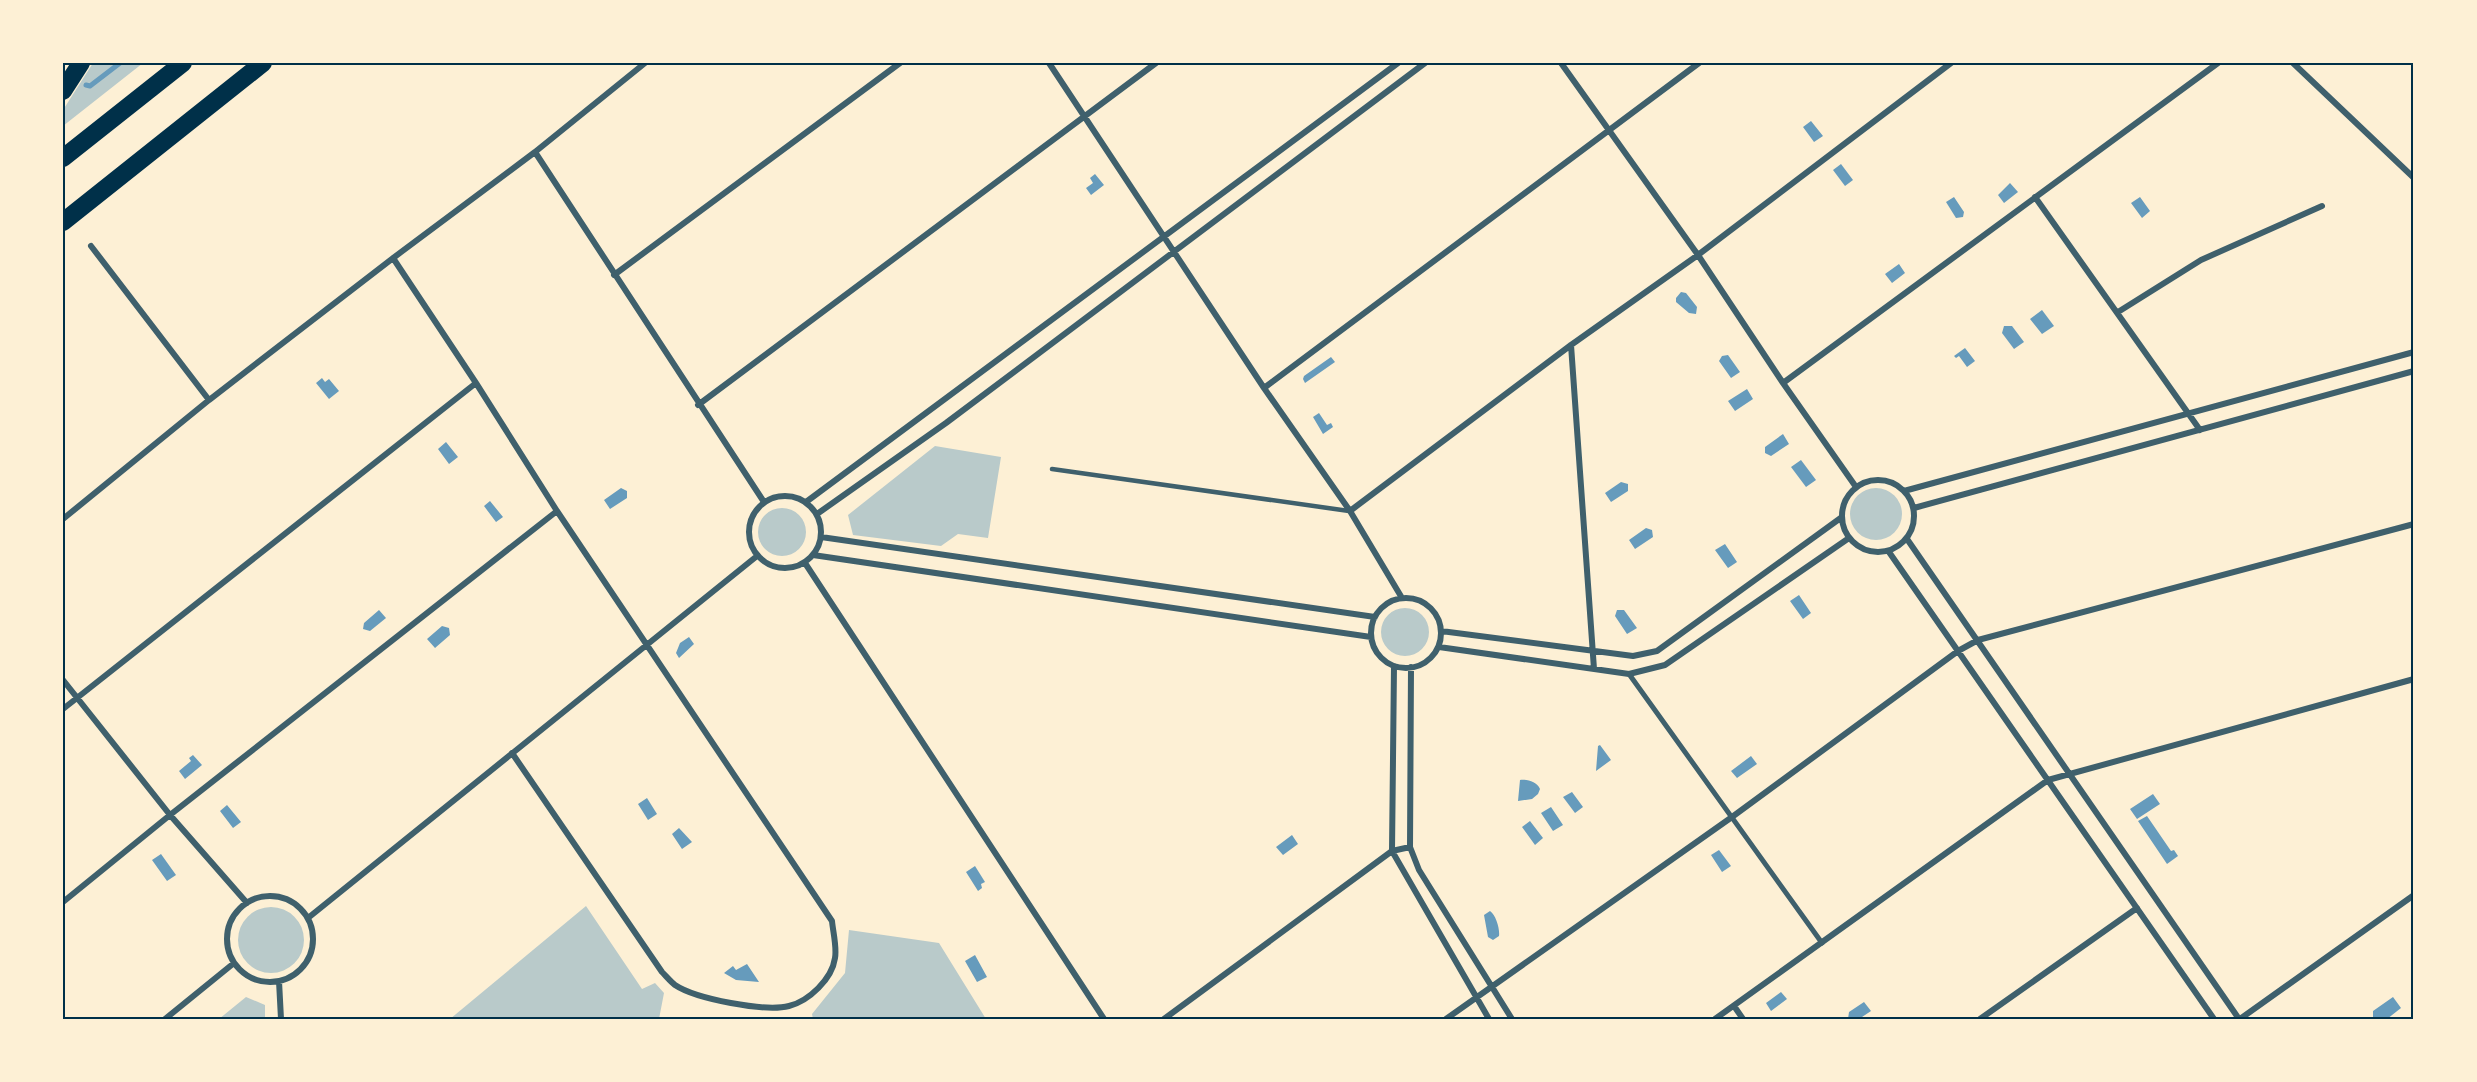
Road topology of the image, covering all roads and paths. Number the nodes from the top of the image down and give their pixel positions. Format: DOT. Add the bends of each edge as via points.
graph roads {
  1 [pos="81,63"];
  2 [pos="183,63"];
  3 [pos="263,63"];
  4 [pos="645,63"];
  5 [pos="900,63"];
  6 [pos="1049,63"];
  7 [pos="1156,63"];
  8 [pos="1398,63"];
  9 [pos="1425,63"];
  10 [pos="1561,63"];
  11 [pos="1699,63"];
  12 [pos="1951,63"];
  13 [pos="2218,63"];
  14 [pos="2293,63"];
  15 [pos="63,91"];
  16 [pos="1085,116"];
  17 [pos="1608,130"];
  18 [pos="535,152"];
  19 [pos="63,158"];
  20 [pos="2414,178"];
  21 [pos="2035,197"];
  22 [pos="2322,206"];
  23 [pos="63,222"];
  24 [pos="1166,237"];
  25 [pos="90,246"];
  26 [pos="1175,251"];
  27 [pos="1698,255"];
  28 [pos="393,258"];
  29 [pos="614,275"];
  30 [pos="2118,312"];
  31 [pos="1571,345"];
  32 [pos="2414,352"];
  33 [pos="2414,371"];
  34 [pos="476,383"];
  35 [pos="1783,383"];
  36 [pos="1264,388"];
  37 [pos="209,400"];
  38 [pos="698,405"];
  39 [pos="2189,414"];
  40 [pos="2200,429"];
  41 [pos="1052,469"];
  42 [pos="1856,487"];
  43 [pos="1904,491"];
  44 [pos="764,502"];
  45 [pos="806,502"];
  46 [pos="1914,508"];
  47 [pos="557,511"];
  48 [pos="1350,511"];
  49 [pos="817,514"];
  50 [pos="1842,517"];
  51 [pos="63,519"];
  52 [pos="2414,524"];
  53 [pos="821,537"];
  54 [pos="1849,538"];
  55 [pos="1907,539"];
  56 [pos="1889,552"];
  57 [pos="813,555"];
  58 [pos="757,556"];
  59 [pos="805,563"];
  60 [pos="1402,598"];
  61 [pos="1375,618"];
  62 [pos="1442,631"];
  63 [pos="1371,637"];
  64 [pos="1978,640"];
  65 [pos="647,644"];
  66 [pos="1439,647"];
  67 [pos="1595,651"];
  68 [pos="1958,651"];
  69 [pos="1394,666"];
  70 [pos="1411,667"];
  71 [pos="1594,669"];
  72 [pos="1629,674"];
  73 [pos="2414,679"];
  74 [pos="63,680"];
  75 [pos="77,698"];
  76 [pos="63,709"];
  77 [pos="512,753"];
  78 [pos="2070,774"];
  79 [pos="2048,780"];
  80 [pos="170,815"];
  81 [pos="1732,816"];
  82 [pos="1410,847"];
  83 [pos="1392,850"];
  84 [pos="2414,895"];
  85 [pos="63,902"];
  86 [pos="247,903"];
  87 [pos="2137,909"];
  88 [pos="308,918"];
  89 [pos="1822,943"];
  90 [pos="234,963"];
  91 [pos="279,981"];
  92 [pos="1492,986"];
  93 [pos="1476,998"];
  94 [pos="1734,1006"];
  95 [pos="165,1019"];
  96 [pos="281,1019"];
  97 [pos="1104,1019"];
  98 [pos="1164,1019"];
  99 [pos="1446,1019"];
  100 [pos="1489,1019"];
  101 [pos="1512,1019"];
  102 [pos="1715,1019"];
  103 [pos="1743,1019"];
  104 [pos="1980,1019"];
  105 [pos="2214,1019"];
  106 [pos="2240,1019"];
  1 -- 15 [label="highway"];
  2 -- 19 [label="highway"];
  3 -- 23 [label="highway"];
  4 -- 18 [label="street"];
  5 -- 29 [label="street"];
  6 -- 16 [label="street"];
  7 -- 16 [label="street"];
  8 -- 24 [label="street"];
  9 -- 26 [label="street"];
  10 -- 17 [label="street"];
  11 -- 17 [label="street"];
  12 -- 27 [label="street"];
  13 -- 21 [label="street"];
  14 -- 20 [label="street"];
  16 -- 24 [label="street"];
  16 -- 38 [label="street"];
  17 -- 27 [label="street"];
  17 -- 36 [label="street"];
  18 -- 28 [label="street"];
  18 -- 29 [label="street"];
  21 -- 30 [label="street"];
  21 -- 35 [label="street"];
  22 -- 30 [label="street" via="2201,260"];
  24 -- 26 [label="street"];
  24 -- 45 [label="street"];
  25 -- 37 [label="street"];
  26 -- 36 [label="street"];
  26 -- 49 [label="street" via="946,423"];
  27 -- 31 [label="street"];
  27 -- 35 [label="street"];
  28 -- 34 [label="street"];
  28 -- 37 [label="street"];
  29 -- 38 [label="street"];
  30 -- 39 [label="street"];
  31 -- 48 [label="street"];
  31 -- 67 [label="street"];
  32 -- 39 [label="street"];
  33 -- 40 [label="street"];
  34 -- 47 [label="street"];
  34 -- 75 [label="street"];
  35 -- 42 [label="street"];
  36 -- 48 [label="street"];
  37 -- 51 [label="street"];
  38 -- 44 [label="street"];
  39 -- 40 [label="street"];
  39 -- 43 [label="street"];
  40 -- 46 [label="street"];
  41 -- 48 [label="lane"];
  42 -- 43 [label="street" via="1876,480 1896,484"];
  42 -- 50 [label="street" via="1848,495"];
  43 -- 46 [label="street"];
  44 -- 45 [label="street" via="785,495"];
  44 -- 58 [label="street" via="755,510 748,533"];
  45 -- 49 [label="street"];
  46 -- 55 [label="street"];
  47 -- 65 [label="street"];
  47 -- 80 [label="street"];
  48 -- 60 [label="street"];
  49 -- 53 [label="street"];
  50 -- 54 [label="street"];
  50 -- 67 [label="street" via="1657,651 1633,656"];
  52 -- 64 [label="street"];
  53 -- 57 [label="street"];
  53 -- 61 [label="street"];
  54 -- 56 [label="street" via="1867,551"];
  54 -- 72 [label="street" via="1665,665"];
  55 -- 56 [label="street"];
  55 -- 64 [label="street"];
  56 -- 68 [label="street"];
  57 -- 59 [label="street"];
  57 -- 63 [label="street"];
  58 -- 59 [label="street" via="774,567"];
  58 -- 65 [label="street"];
  59 -- 97 [label="street"];
  60 -- 61 [label="street" via="1391,601"];
  60 -- 62 [label="street" via="1413,598 1431,608"];
  61 -- 63 [label="street"];
  62 -- 66 [label="street"];
  62 -- 67 [label="street"];
  63 -- 69 [label="street" via="1378,653"];
  64 -- 68 [label="street"];
  64 -- 78 [label="street"];
  65 -- 77 [label="street"];
  65 -- 77 [label="street" via="832,921 836,958 818,988 807,998 789,1006 769,1008 708,997 675,985 662,972"];
  66 -- 70 [label="street" via="1426,662"];
  66 -- 71 [label="street"];
  67 -- 71 [label="street"];
  68 -- 79 [label="street"];
  68 -- 81 [label="street"];
  69 -- 70 [label="street"];
  69 -- 83 [label="street"];
  70 -- 82 [label="street"];
  71 -- 72 [label="street"];
  72 -- 81 [label="street"];
  73 -- 78 [label="street"];
  74 -- 75 [label="street"];
  75 -- 76 [label="street"];
  75 -- 80 [label="street"];
  77 -- 88 [label="street"];
  78 -- 79 [label="street"];
  78 -- 106 [label="street"];
  79 -- 87 [label="street"];
  79 -- 89 [label="street"];
  80 -- 85 [label="street"];
  80 -- 86 [label="street"];
  81 -- 89 [label="street"];
  81 -- 92 [label="street"];
  82 -- 83 [label="street"];
  82 -- 92 [label="street" via="1419,870"];
  83 -- 93 [label="street"];
  83 -- 98 [label="street"];
  84 -- 106 [label="street"];
  86 -- 88 [label="street" via="273,896 299,907"];
  86 -- 90 [label="street" via="237,912 229,931 229,951"];
  87 -- 104 [label="street"];
  87 -- 105 [label="street"];
  88 -- 91 [label="street" via="313,944 310,957 292,976"];
  89 -- 94 [label="street"];
  90 -- 91 [label="street" via="254,979"];
  90 -- 95 [label="street"];
  91 -- 96 [label="street"];
  92 -- 93 [label="street"];
  92 -- 101 [label="street"];
  93 -- 99 [label="street"];
  93 -- 100 [label="street"];
  94 -- 102 [label="street"];
  94 -- 103 [label="street"];
}
